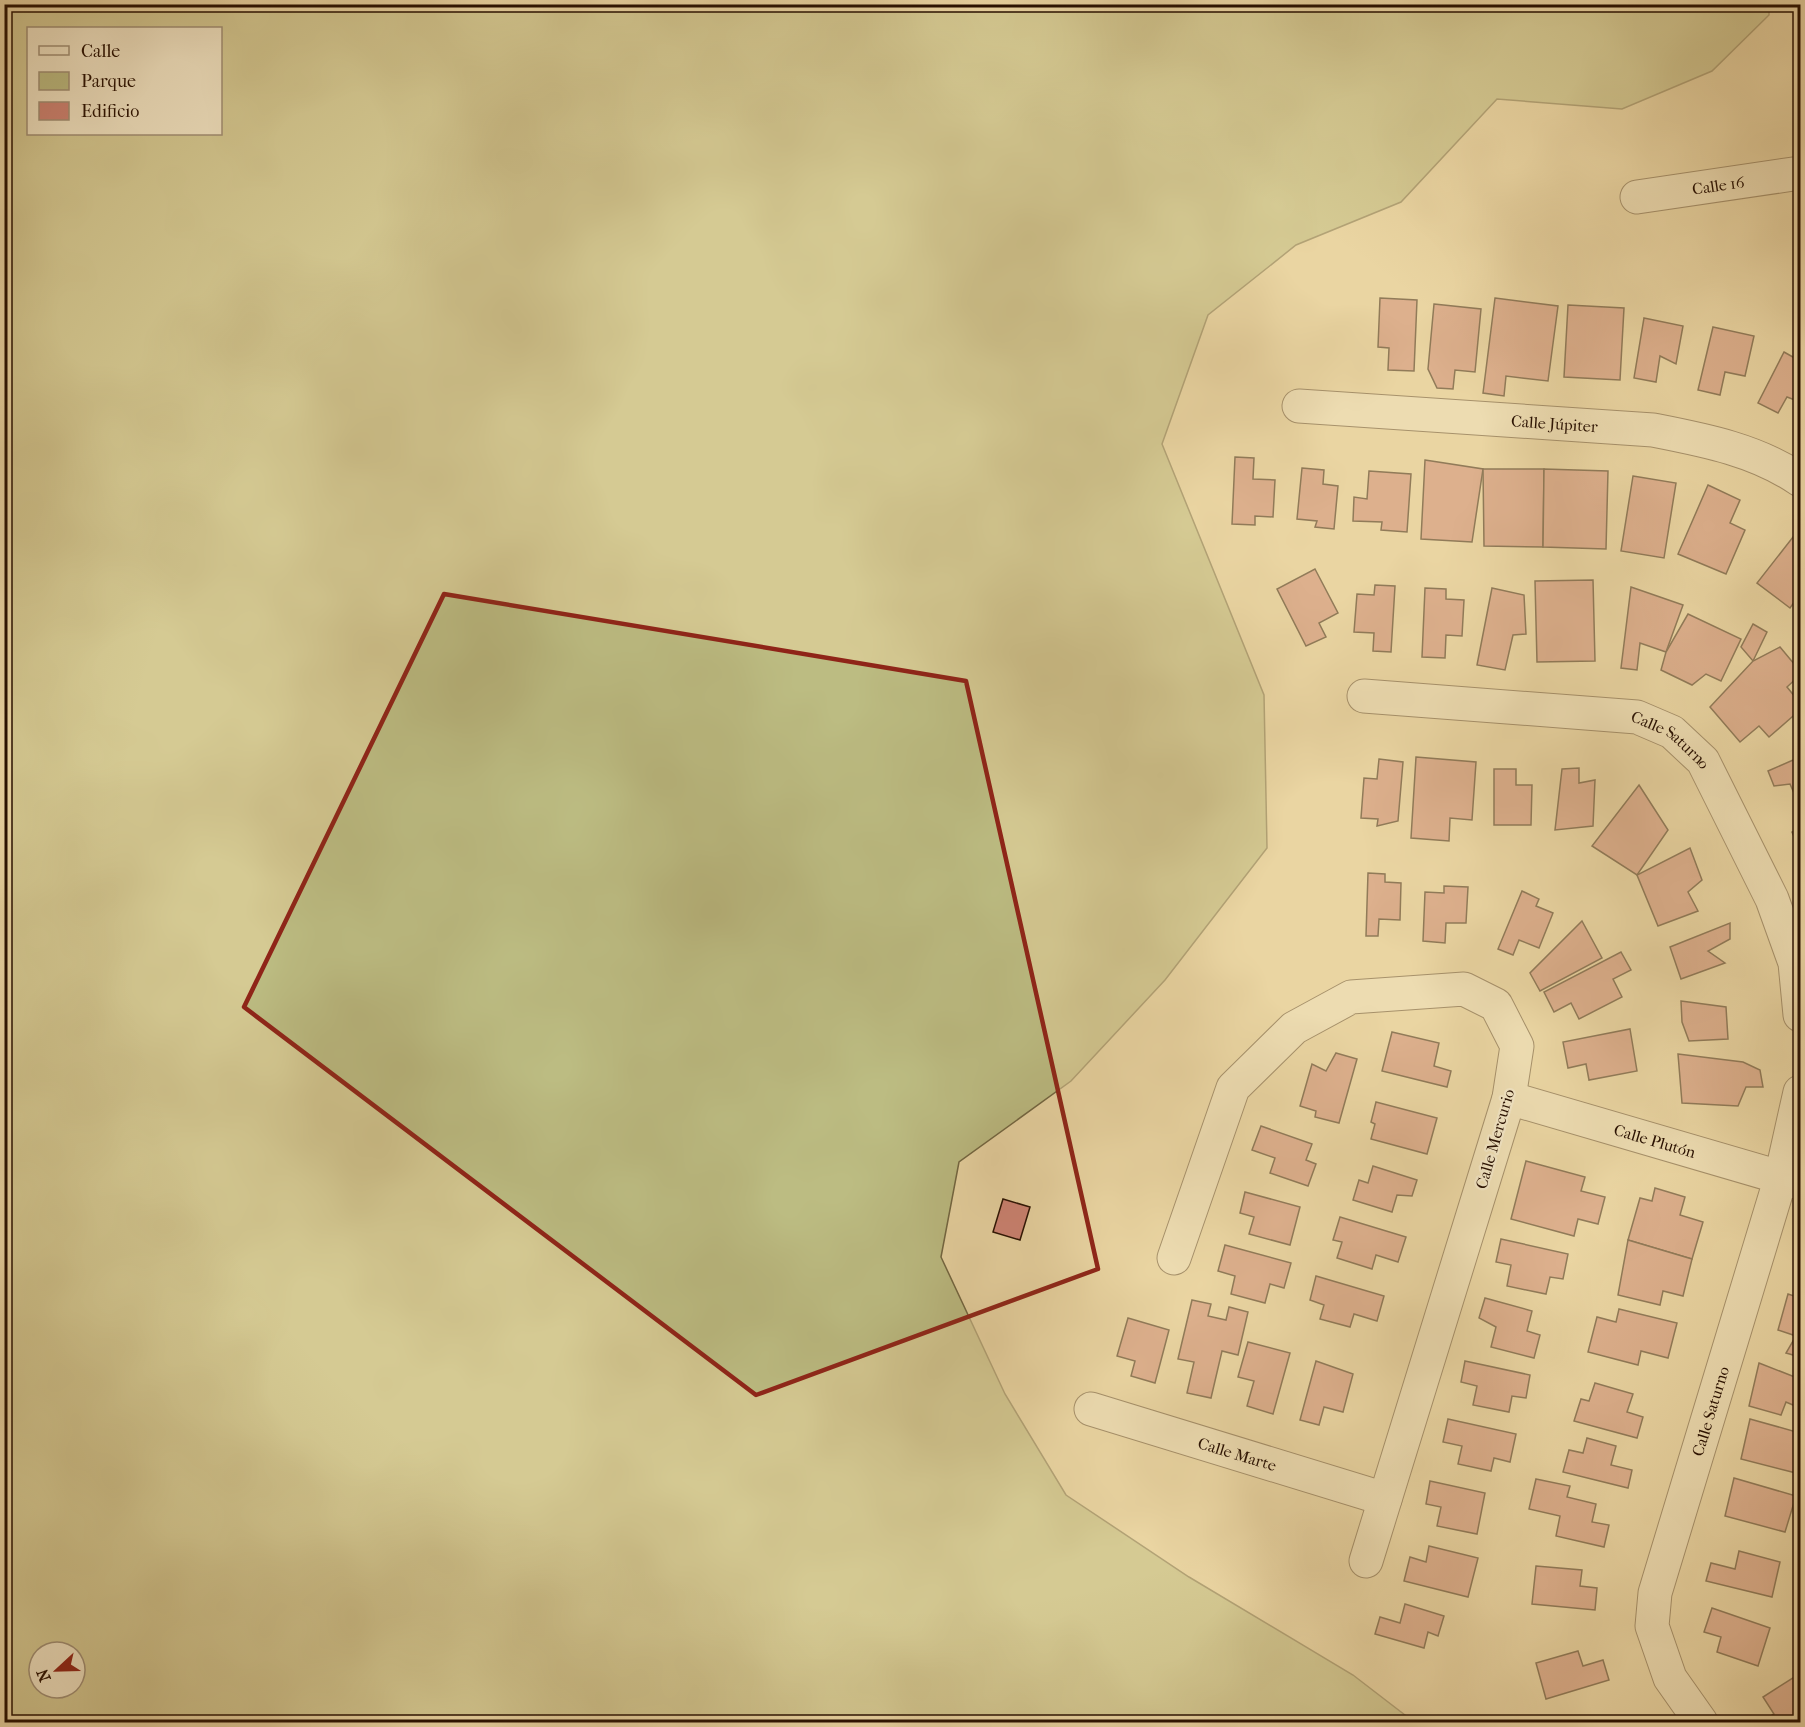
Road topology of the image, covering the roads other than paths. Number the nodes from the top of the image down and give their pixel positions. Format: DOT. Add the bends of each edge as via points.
graph roads {
  1 [pos="1800,173"];
  2 [pos="1637,197"];
  3 [pos="1299,406"];
  4 [pos="1800,480"];
  5 [pos="1364,696"];
  6 [pos="1800,1015"];
  7 [pos="1800,1092"];
  8 [pos="1509,1098"];
  9 [pos="1791,1180"];
  10 [pos="1174,1258"];
  11 [pos="1091,1409"];
  12 [pos="1384,1499"];
  13 [pos="1366,1560"];
  14 [pos="1701,1722"];
  1 -- 2 [label="street, Calle 16"];
  3 -- 4 [label="street, Calle Júpiter" via="1653,430 1707,440 1779,465"];
  5 -- 6 [label="street, Calle Saturno" via="1637,717 1672,732 1703,761 1772,899 1795,963"];
  7 -- 9 [label="street, Calle Saturno"];
  8 -- 9 [label="street, Calle Plutón"];
  8 -- 10 [label="street, Calle Mercurio" via="1517,1046 1496,1005 1464,989 1351,998 1294,1028 1233,1088"];
  8 -- 12 [label="street, Calle Mercurio"];
  9 -- 14 [label="street, Calle Saturno" via="1655,1593 1652,1626 1670,1678"];
  11 -- 12 [label="street, Calle Marte"];
  12 -- 13 [label="street, Calle Mercurio"];
}
